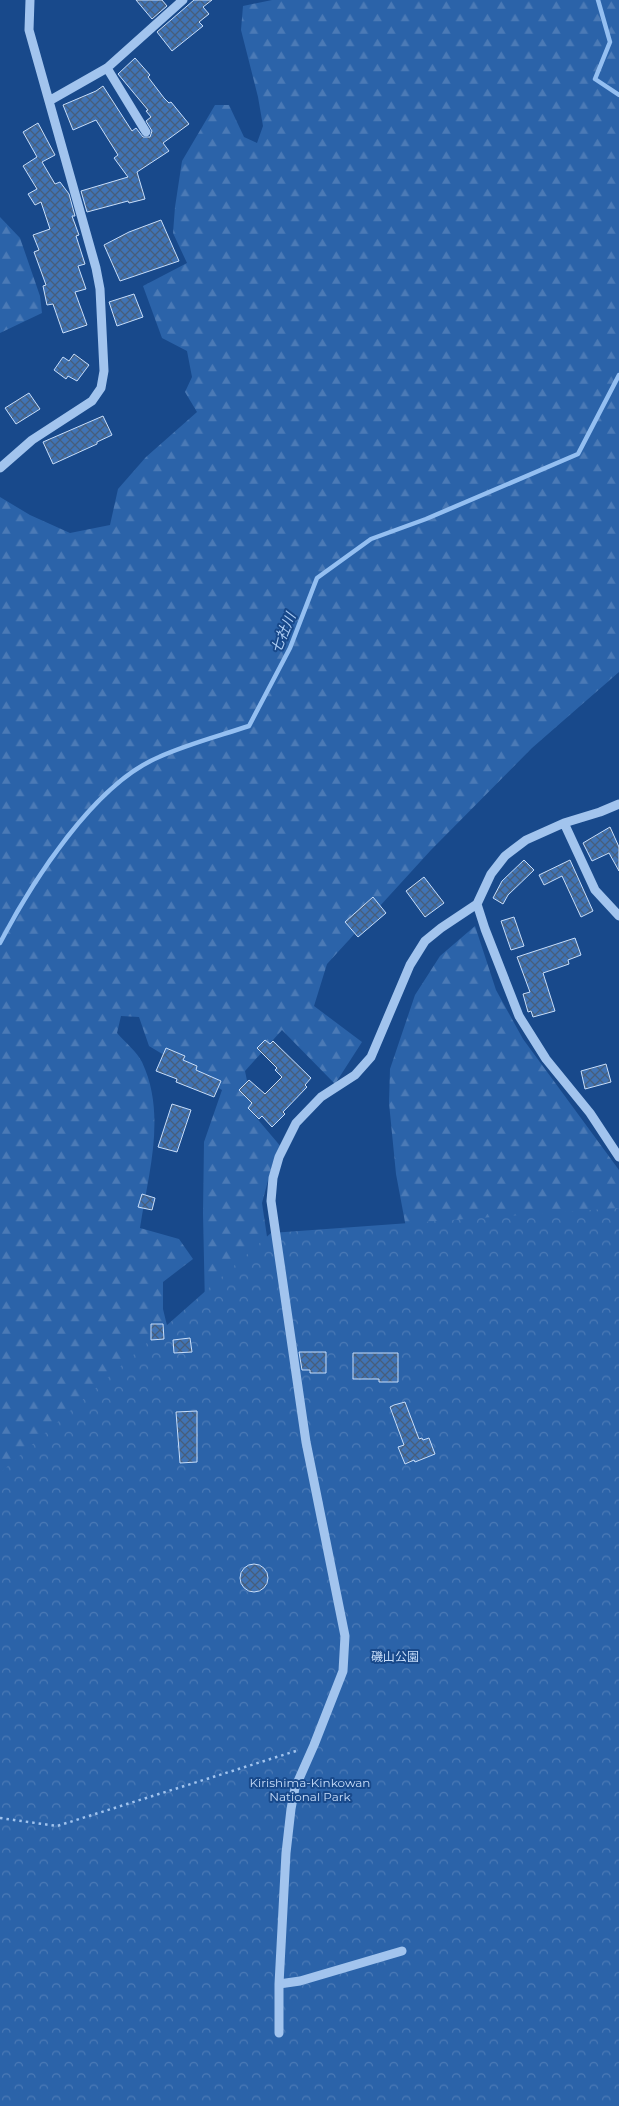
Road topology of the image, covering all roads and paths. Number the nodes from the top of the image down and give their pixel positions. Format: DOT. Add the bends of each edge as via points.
graph roads {
  1 [pos="30,0"];
  2 [pos="183,0"];
  3 [pos="107,68"];
  4 [pos="49,100"];
  5 [pos="146,132"];
  6 [pos="0,468"];
  7 [pos="619,804"];
  8 [pos="564,823"];
  9 [pos="477,904"];
  10 [pos="619,916"];
  11 [pos="619,1157"];
  12 [pos="314,1745"];
  13 [pos="0,1818"];
  14 [pos="402,1951"];
  15 [pos="279,1984"];
  16 [pos="279,2034"];
  1 -- 4 [label="street" via="28,30"];
  2 -- 3 [label="street"];
  3 -- 4 [label="street"];
  3 -- 5 [label="street"];
  4 -- 6 [label="street" via="96,268 104,371 101,388 92,401 32,440"];
  7 -- 8 [label="street"];
  8 -- 9 [label="street" via="526,840 505,856 491,874"];
  8 -- 10 [label="street" via="595,890"];
  9 -- 11 [label="street" via="520,1016 546,1059 590,1113"];
  9 -- 12 [label="street" via="425,941 410,965 371,1057 355,1075 321,1097 296,1123 279,1157 273,1178 271,1201 306,1442 345,1636 343,1671"];
  12 -- 13 [label="path" via="57,1826"];
  12 -- 15 [label="street" via="295,1788 291,1809"];
  14 -- 15 [label="street" via="300,1981"];
  15 -- 16 [label="street"];
}
